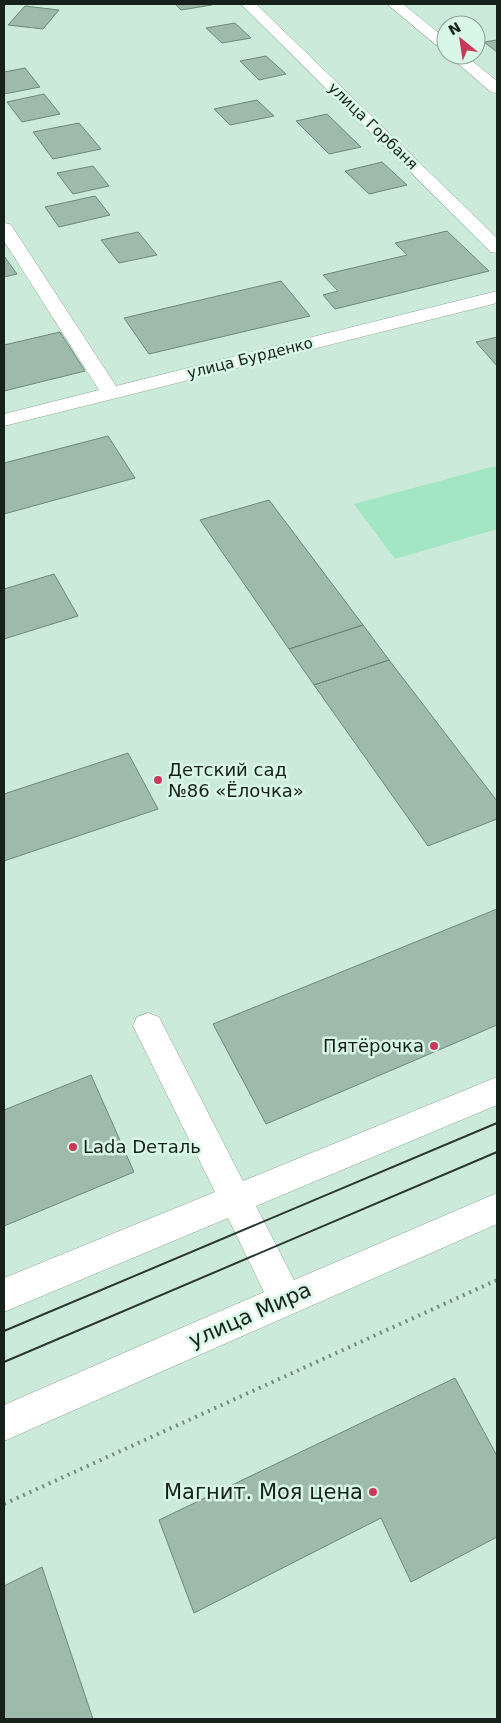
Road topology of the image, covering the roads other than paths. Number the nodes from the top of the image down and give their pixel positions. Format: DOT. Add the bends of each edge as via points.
graph roads {
  1 [pos="248,4"];
  2 [pos="394,4"];
  3 [pos="436,38"];
  4 [pos="468,65"];
  5 [pos="497,88"];
  6 [pos="4,228"];
  7 [pos="497,248"];
  8 [pos="497,297"];
  9 [pos="111,393"];
  10 [pos="4,420"];
  11 [pos="148,1026"];
  12 [pos="497,1091"];
  13 [pos="236,1199"];
  14 [pos="497,1208"];
  15 [pos="4,1295"];
  16 [pos="286,1300"];
  17 [pos="4,1422"];
  1 -- 7 [label="street, улица Горбаня"];
  2 -- 3 [label="street"];
  4 -- 5 [label="street"];
  6 -- 9 [label="street"];
  8 -- 9 [label="street, улица Бурденко"];
  9 -- 10 [label="street, улица Бурденко"];
  11 -- 13 [label="street"];
  12 -- 13 [label="street"];
  13 -- 15 [label="street"];
  13 -- 16 [label="street"];
  14 -- 16 [label="street, улица Мира"];
  16 -- 17 [label="street, улица Мира"];
}
